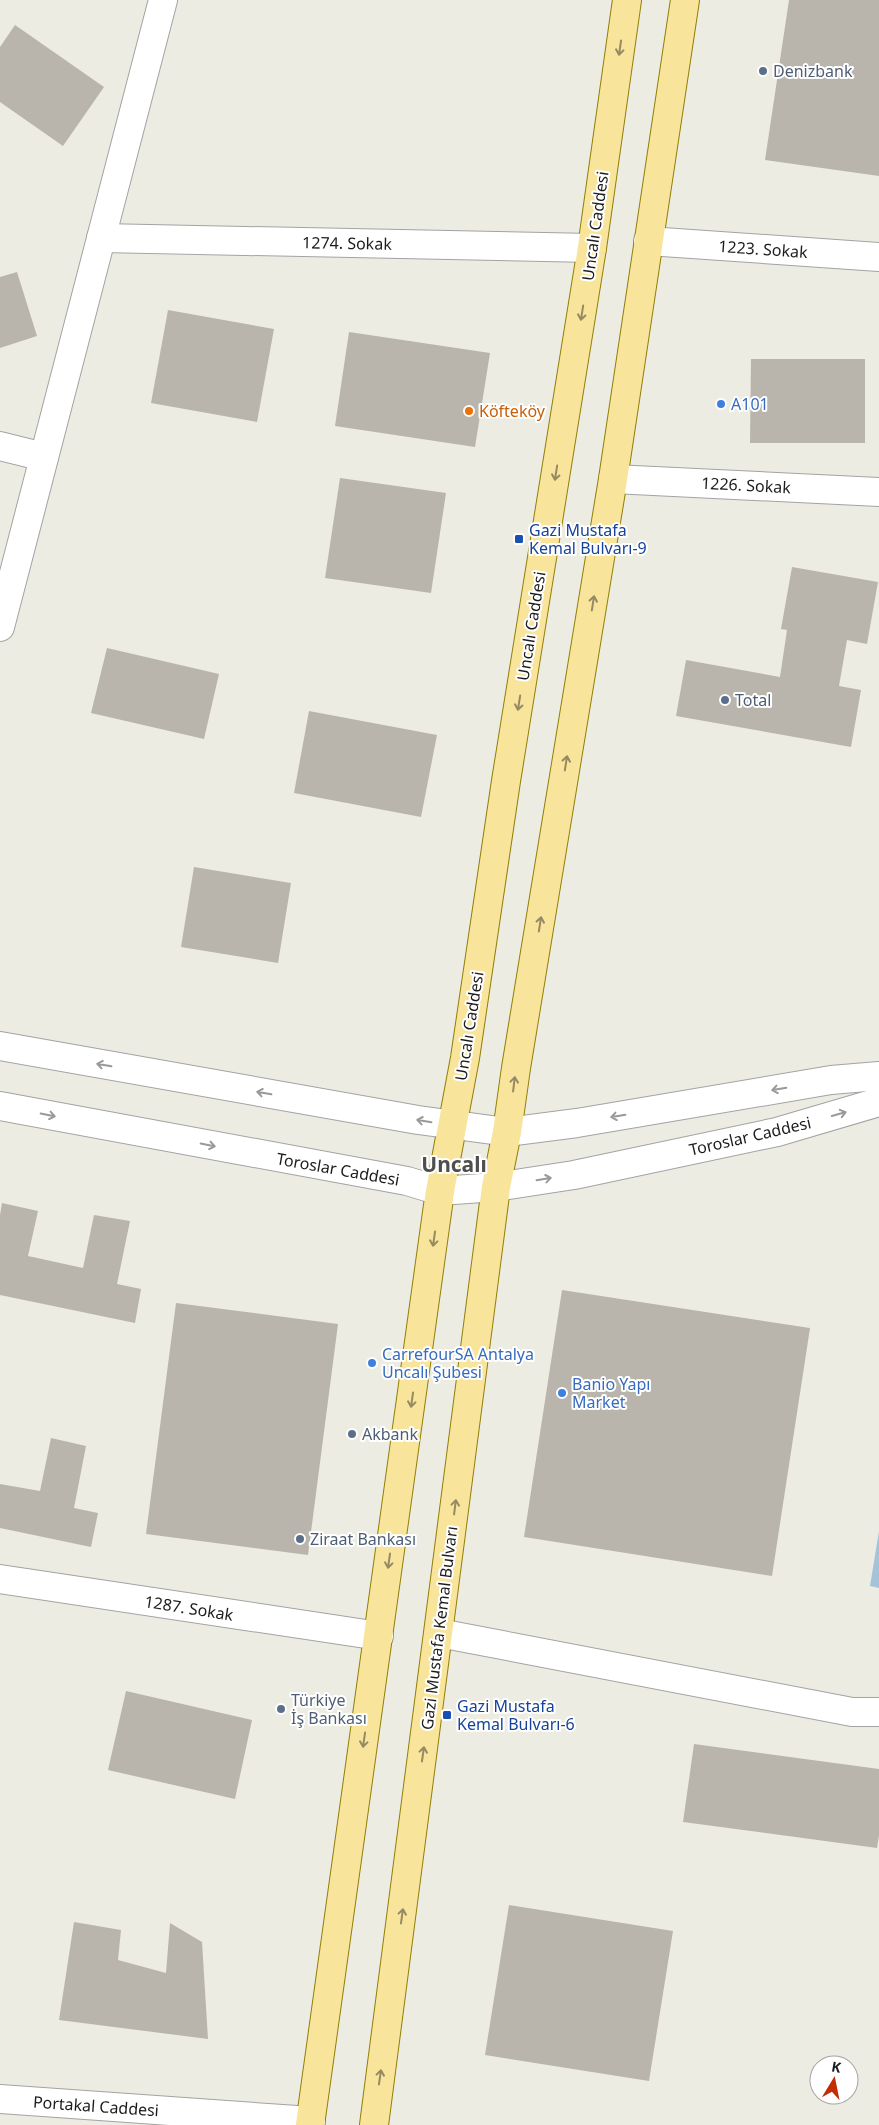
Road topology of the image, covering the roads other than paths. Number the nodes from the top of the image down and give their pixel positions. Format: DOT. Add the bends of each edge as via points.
graph roads {
  1 [pos="163,0"];
  2 [pos="627,0"];
  3 [pos="685,0"];
  4 [pos="101,238"];
  5 [pos="648,242"];
  6 [pos="592,248"];
  7 [pos="879,257"];
  8 [pos="0,446"];
  9 [pos="44,457"];
  10 [pos="613,479"];
  11 [pos="879,492"];
  12 [pos="0,627"];
  13 [pos="0,1046"];
  14 [pos="879,1076"];
  15 [pos="879,1102"];
  16 [pos="0,1106"];
  17 [pos="451,1126"];
  18 [pos="507,1132"];
  19 [pos="496,1187"];
  20 [pos="440,1191"];
  21 [pos="0,1579"];
  22 [pos="439,1634"];
  23 [pos="379,1636"];
  24 [pos="879,1712"];
  25 [pos="0,2099"];
  26 [pos="310,2123"];
  27 [pos="374,2125"];
  1 -- 4 [label="street"];
  2 -- 6 [label="main road, Uncalı Caddesi, one-way"];
  3 -- 5 [label="main road"];
  4 -- 6 [label="street, 1274. Sokak"];
  4 -- 9 [label="street"];
  5 -- 7 [label="street, 1223. Sokak"];
  5 -- 10 [label="main road"];
  6 -- 17 [label="main road, Uncalı Caddesi, one-way"];
  8 -- 9 [label="street"];
  9 -- 12 [label="street"];
  10 -- 11 [label="street, 1226. Sokak"];
  18 -- 10 [label="main road, one-way"];
  17 -- 13 [label="street, one-way"];
  14 -- 18 [label="street, one-way" via="831,1080"];
  19 -- 15 [label="street, Toroslar Caddesi, one-way" via="777,1132"];
  16 -- 20 [label="street, Toroslar Caddesi, one-way" via="407,1181"];
  17 -- 18 [label="street"];
  17 -- 20 [label="main road, Uncalı Caddesi"];
  18 -- 19 [label="main road, Gazi Mustafa Kemal Bulvarı"];
  19 -- 20 [label="street, Toroslar Caddesi"];
  22 -- 19 [label="main road, Gazi Mustafa Kemal Bulvarı, one-way"];
  20 -- 23 [label="main road, one-way"];
  21 -- 23 [label="street, 1287. Sokak"];
  22 -- 24 [label="street" via="842,1710"];
  27 -- 22 [label="main road, Gazi Mustafa Kemal Bulvarı, one-way"];
  23 -- 26 [label="main road, one-way"];
  25 -- 26 [label="street, Portakal Caddesi"];
}
